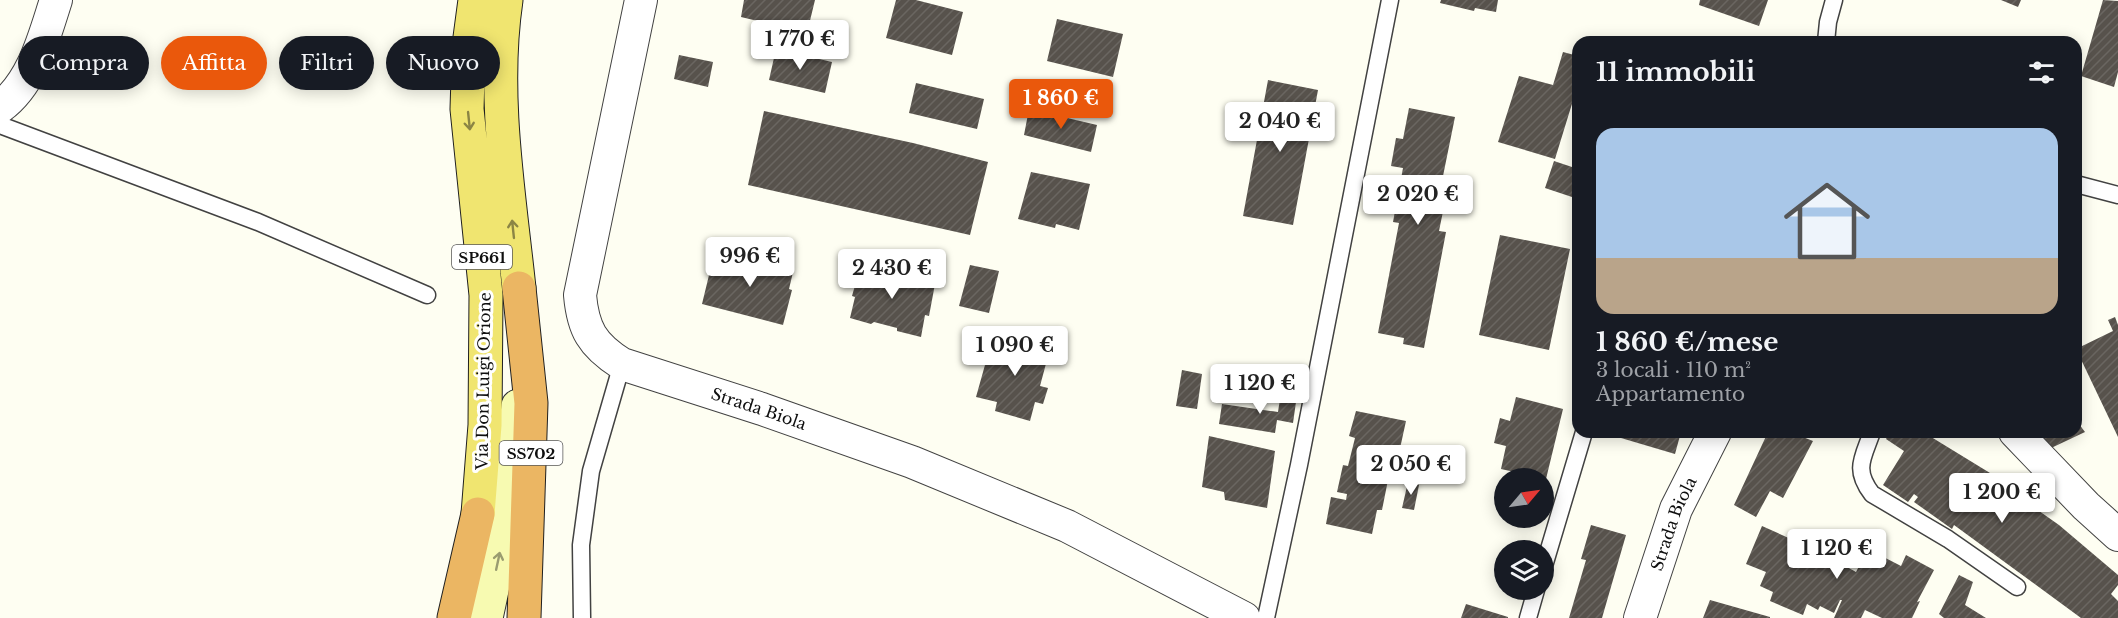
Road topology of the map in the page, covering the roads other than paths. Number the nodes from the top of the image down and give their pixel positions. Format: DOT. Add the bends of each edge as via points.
graph roads {
  1 [pos="56,0"];
  2 [pos="475,0"];
  3 [pos="506,0"];
  4 [pos="641,0"];
  5 [pos="1390,0"];
  6 [pos="1834,0"];
  7 [pos="1827,36"];
  8 [pos="0,107"];
  9 [pos="0,125"];
  10 [pos="2082,186"];
  11 [pos="2118,195"];
  12 [pos="519,288"];
  13 [pos="428,295"];
  14 [pos="622,364"];
  15 [pos="1582,438"];
  16 [pos="1712,438"];
  17 [pos="1870,438"];
  18 [pos="2020,438"];
  19 [pos="478,514"];
  20 [pos="2118,535"];
  21 [pos="1552,540"];
  22 [pos="2017,587"];
  23 [pos="1533,600"];
  24 [pos="454,618"];
  25 [pos="470,618"];
  26 [pos="486,618"];
  27 [pos="524,618"];
  28 [pos="582,618"];
  29 [pos="1244,618"];
  30 [pos="1266,618"];
  31 [pos="1528,618"];
  32 [pos="1640,618"];
  1 -- 8 [label="street" via="40,50 20,87"];
  2 -- 19 [label="main road, Via Don Luigi Orione / SP661, one-way" via="467,109 486,295 485,425"];
  12 -- 3 [label="main road, Via Don Luigi Orione / SP661, one-way" via="500,98"];
  4 -- 14 [label="street, Strada Biola" via="580,295 582,316 590,336"];
  5 -- 30 [label="lane"];
  6 -- 7 [label="lane"];
  9 -- 13 [label="lane" via="258,222"];
  10 -- 11 [label="lane"];
  26 -- 12 [label="main road, Via Don Luigi Orione / SP661, one-way" via="504,534 518,408"];
  12 -- 27 [label="highway, SS702" via="531,403"];
  14 -- 28 [label="lane" via="591,471 582,545"];
  14 -- 29 [label="street, Strada Biola" via="912,462 1067,526"];
  15 -- 21 [label="lane"];
  16 -- 32 [label="street, Strada Biola" via="1676,509"];
  17 -- 22 [label="lane" via="1860,466 1863,483 1872,494 1948,539"];
  18 -- 20 [label="street"];
  19 -- 24 [label="highway"];
  19 -- 25 [label="main road, Via Don Luigi Orione / SP661"];
  23 -- 31 [label="lane"];
}
